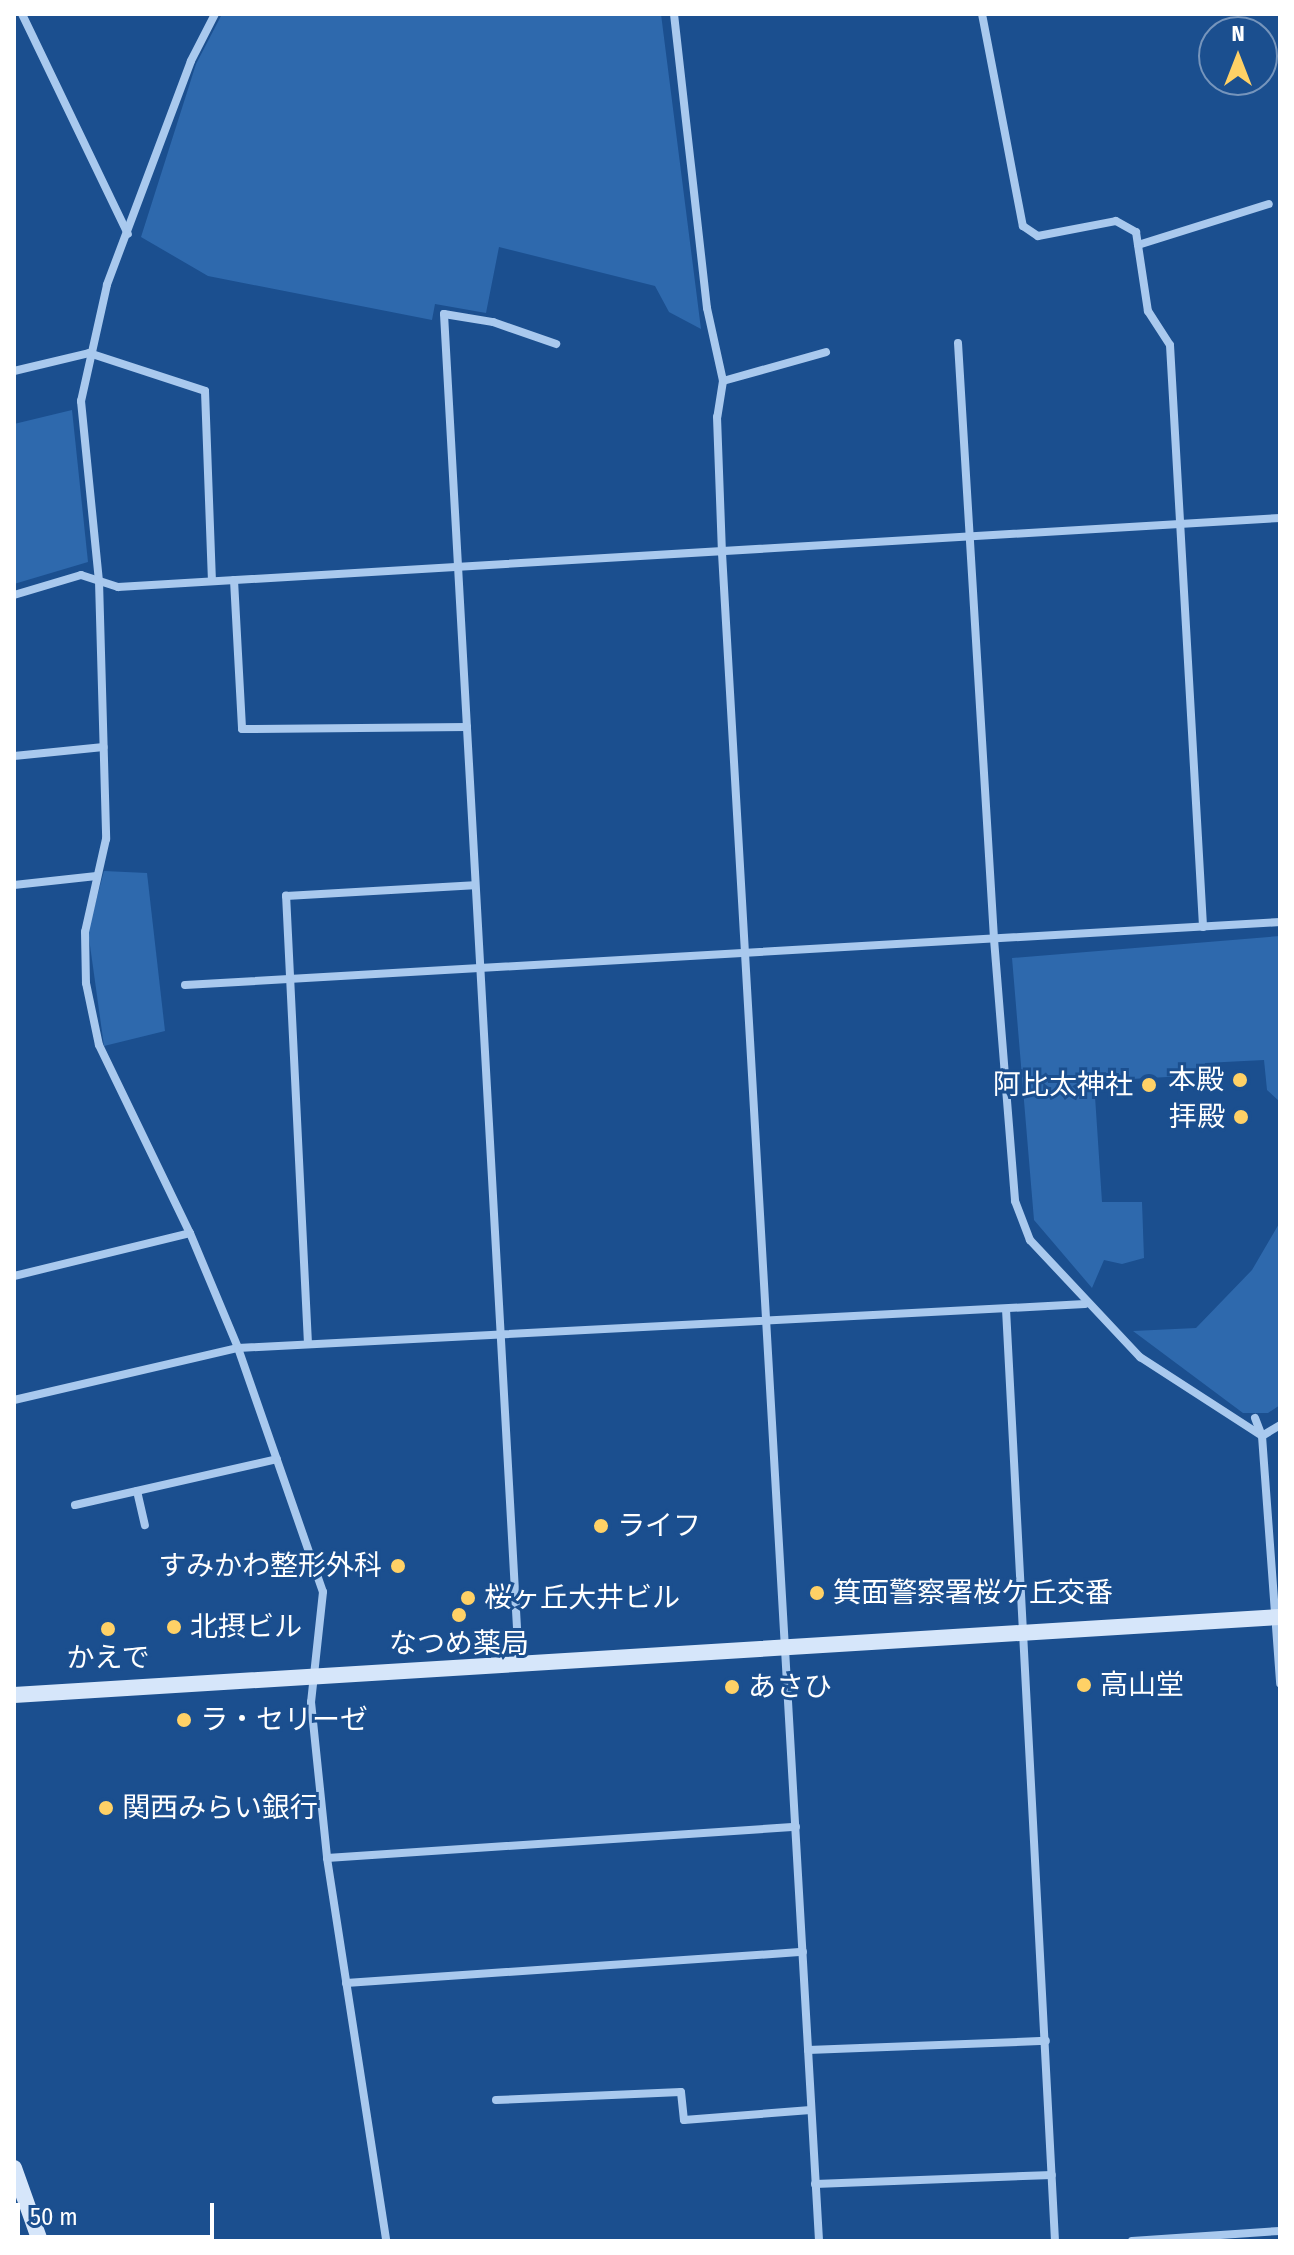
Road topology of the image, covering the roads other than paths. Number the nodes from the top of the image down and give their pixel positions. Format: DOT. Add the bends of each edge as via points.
graph roads {
  1 [pos="22,14"];
  2 [pos="215,14"];
  3 [pos="674,14"];
  4 [pos="982,14"];
  5 [pos="1269,204"];
  6 [pos="128,234"];
  7 [pos="1138,245"];
  8 [pos="958,343"];
  9 [pos="556,344"];
  10 [pos="826,352"];
  11 [pos="89,353"];
  12 [pos="14,371"];
  13 [pos="723,381"];
  14 [pos="1280,518"];
  15 [pos="1179,525"];
  16 [pos="970,538"];
  17 [pos="722,553"];
  18 [pos="457,567"];
  19 [pos="234,580"];
  20 [pos="99,581"];
  21 [pos="212,581"];
  22 [pos="14,595"];
  23 [pos="467,727"];
  24 [pos="104,747"];
  25 [pos="14,756"];
  26 [pos="97,876"];
  27 [pos="14,885"];
  28 [pos="474,885"];
  29 [pos="1280,922"];
  30 [pos="1203,927"];
  31 [pos="994,939"];
  32 [pos="744,956"];
  33 [pos="479,971"];
  34 [pos="289,980"];
  35 [pos="185,985"];
  36 [pos="190,1233"];
  37 [pos="14,1276"];
  38 [pos="1085,1304"];
  39 [pos="1006,1309"];
  40 [pos="766,1321"];
  41 [pos="502,1335"];
  42 [pos="308,1344"];
  43 [pos="238,1348"];
  44 [pos="14,1400"];
  45 [pos="1255,1418"];
  46 [pos="1280,1425"];
  47 [pos="1262,1436"];
  48 [pos="277,1459"];
  49 [pos="137,1491"];
  50 [pos="75,1505"];
  51 [pos="145,1525"];
  52 [pos="1278,1617"];
  53 [pos="1026,1632"];
  54 [pos="786,1647"];
  55 [pos="519,1664"];
  56 [pos="311,1676"];
  57 [pos="1280,1683"];
  58 [pos="14,1695"];
  59 [pos="796,1827"];
  60 [pos="327,1858"];
  61 [pos="803,1952"];
  62 [pos="346,1983"];
  63 [pos="1046,2041"];
  64 [pos="808,2050"];
  65 [pos="496,2100"];
  66 [pos="811,2110"];
  67 [pos="14,2172"];
  68 [pos="1052,2175"];
  69 [pos="815,2184"];
  70 [pos="1280,2231"];
  71 [pos="1168,2240"];
  72 [pos="40,2241"];
  73 [pos="386,2241"];
  74 [pos="819,2241"];
  75 [pos="1055,2241"];
  76 [pos="1132,2241"];
  1 -- 6 [label="street"];
  2 -- 6 [label="street" via="191,61"];
  3 -- 13 [label="street" via="707,308"];
  4 -- 7 [label="street" via="1023,226 1038,236 1116,221 1136,232"];
  5 -- 7 [label="street"];
  6 -- 11 [label="street" via="107,285"];
  7 -- 15 [label="street" via="1148,311 1170,345"];
  8 -- 16 [label="street"];
  9 -- 18 [label="street" via="493,322 444,314"];
  10 -- 13 [label="street"];
  11 -- 12 [label="street"];
  11 -- 20 [label="street" via="81,401"];
  11 -- 21 [label="street" via="205,391"];
  13 -- 17 [label="street" via="717,417"];
  14 -- 15 [label="street"];
  15 -- 16 [label="street"];
  15 -- 30 [label="street"];
  16 -- 17 [label="street"];
  16 -- 31 [label="street"];
  17 -- 18 [label="street"];
  17 -- 32 [label="street"];
  18 -- 19 [label="street"];
  18 -- 23 [label="street"];
  19 -- 21 [label="street"];
  19 -- 23 [label="street" via="242,729"];
  20 -- 21 [label="street" via="118,587"];
  20 -- 22 [label="street" via="81,575"];
  20 -- 24 [label="street"];
  23 -- 28 [label="street"];
  24 -- 25 [label="street"];
  24 -- 26 [label="street" via="106,839"];
  26 -- 27 [label="street"];
  26 -- 36 [label="street" via="85,932 86,983 99,1045"];
  28 -- 33 [label="street"];
  28 -- 34 [label="street" via="286,896"];
  29 -- 30 [label="street"];
  30 -- 31 [label="street"];
  31 -- 32 [label="street"];
  31 -- 38 [label="street" via="1015,1201 1030,1240"];
  32 -- 33 [label="street"];
  32 -- 40 [label="street"];
  33 -- 34 [label="street"];
  33 -- 41 [label="street"];
  34 -- 35 [label="street"];
  34 -- 42 [label="street"];
  36 -- 37 [label="street"];
  36 -- 43 [label="street"];
  38 -- 39 [label="street"];
  38 -- 47 [label="street" via="1140,1357"];
  39 -- 40 [label="street"];
  39 -- 53 [label="street"];
  40 -- 41 [label="street"];
  40 -- 54 [label="street"];
  41 -- 42 [label="street"];
  41 -- 55 [label="street"];
  42 -- 43 [label="street"];
  43 -- 44 [label="street"];
  43 -- 48 [label="street"];
  45 -- 47 [label="street"];
  46 -- 47 [label="street"];
  47 -- 52 [label="street"];
  48 -- 49 [label="street"];
  48 -- 56 [label="street" via="323,1592 319,1650"];
  49 -- 50 [label="street"];
  49 -- 51 [label="street"];
  52 -- 53 [label="street"];
  52 -- 57 [label="street"];
  53 -- 54 [label="street"];
  53 -- 63 [label="street"];
  54 -- 55 [label="street"];
  54 -- 59 [label="street"];
  55 -- 56 [label="street"];
  56 -- 58 [label="street"];
  56 -- 60 [label="street"];
  59 -- 60 [label="street"];
  59 -- 61 [label="street"];
  60 -- 62 [label="street"];
  61 -- 62 [label="street"];
  61 -- 64 [label="street"];
  62 -- 73 [label="street"];
  63 -- 64 [label="street"];
  63 -- 68 [label="street"];
  64 -- 66 [label="street"];
  65 -- 66 [label="street" via="681,2092 684,2120"];
  66 -- 69 [label="street"];
  67 -- 72 [label="street"];
  68 -- 69 [label="street"];
  68 -- 75 [label="street"];
  69 -- 74 [label="street"];
  70 -- 71 [label="street"];
  71 -- 76 [label="street"];
}
